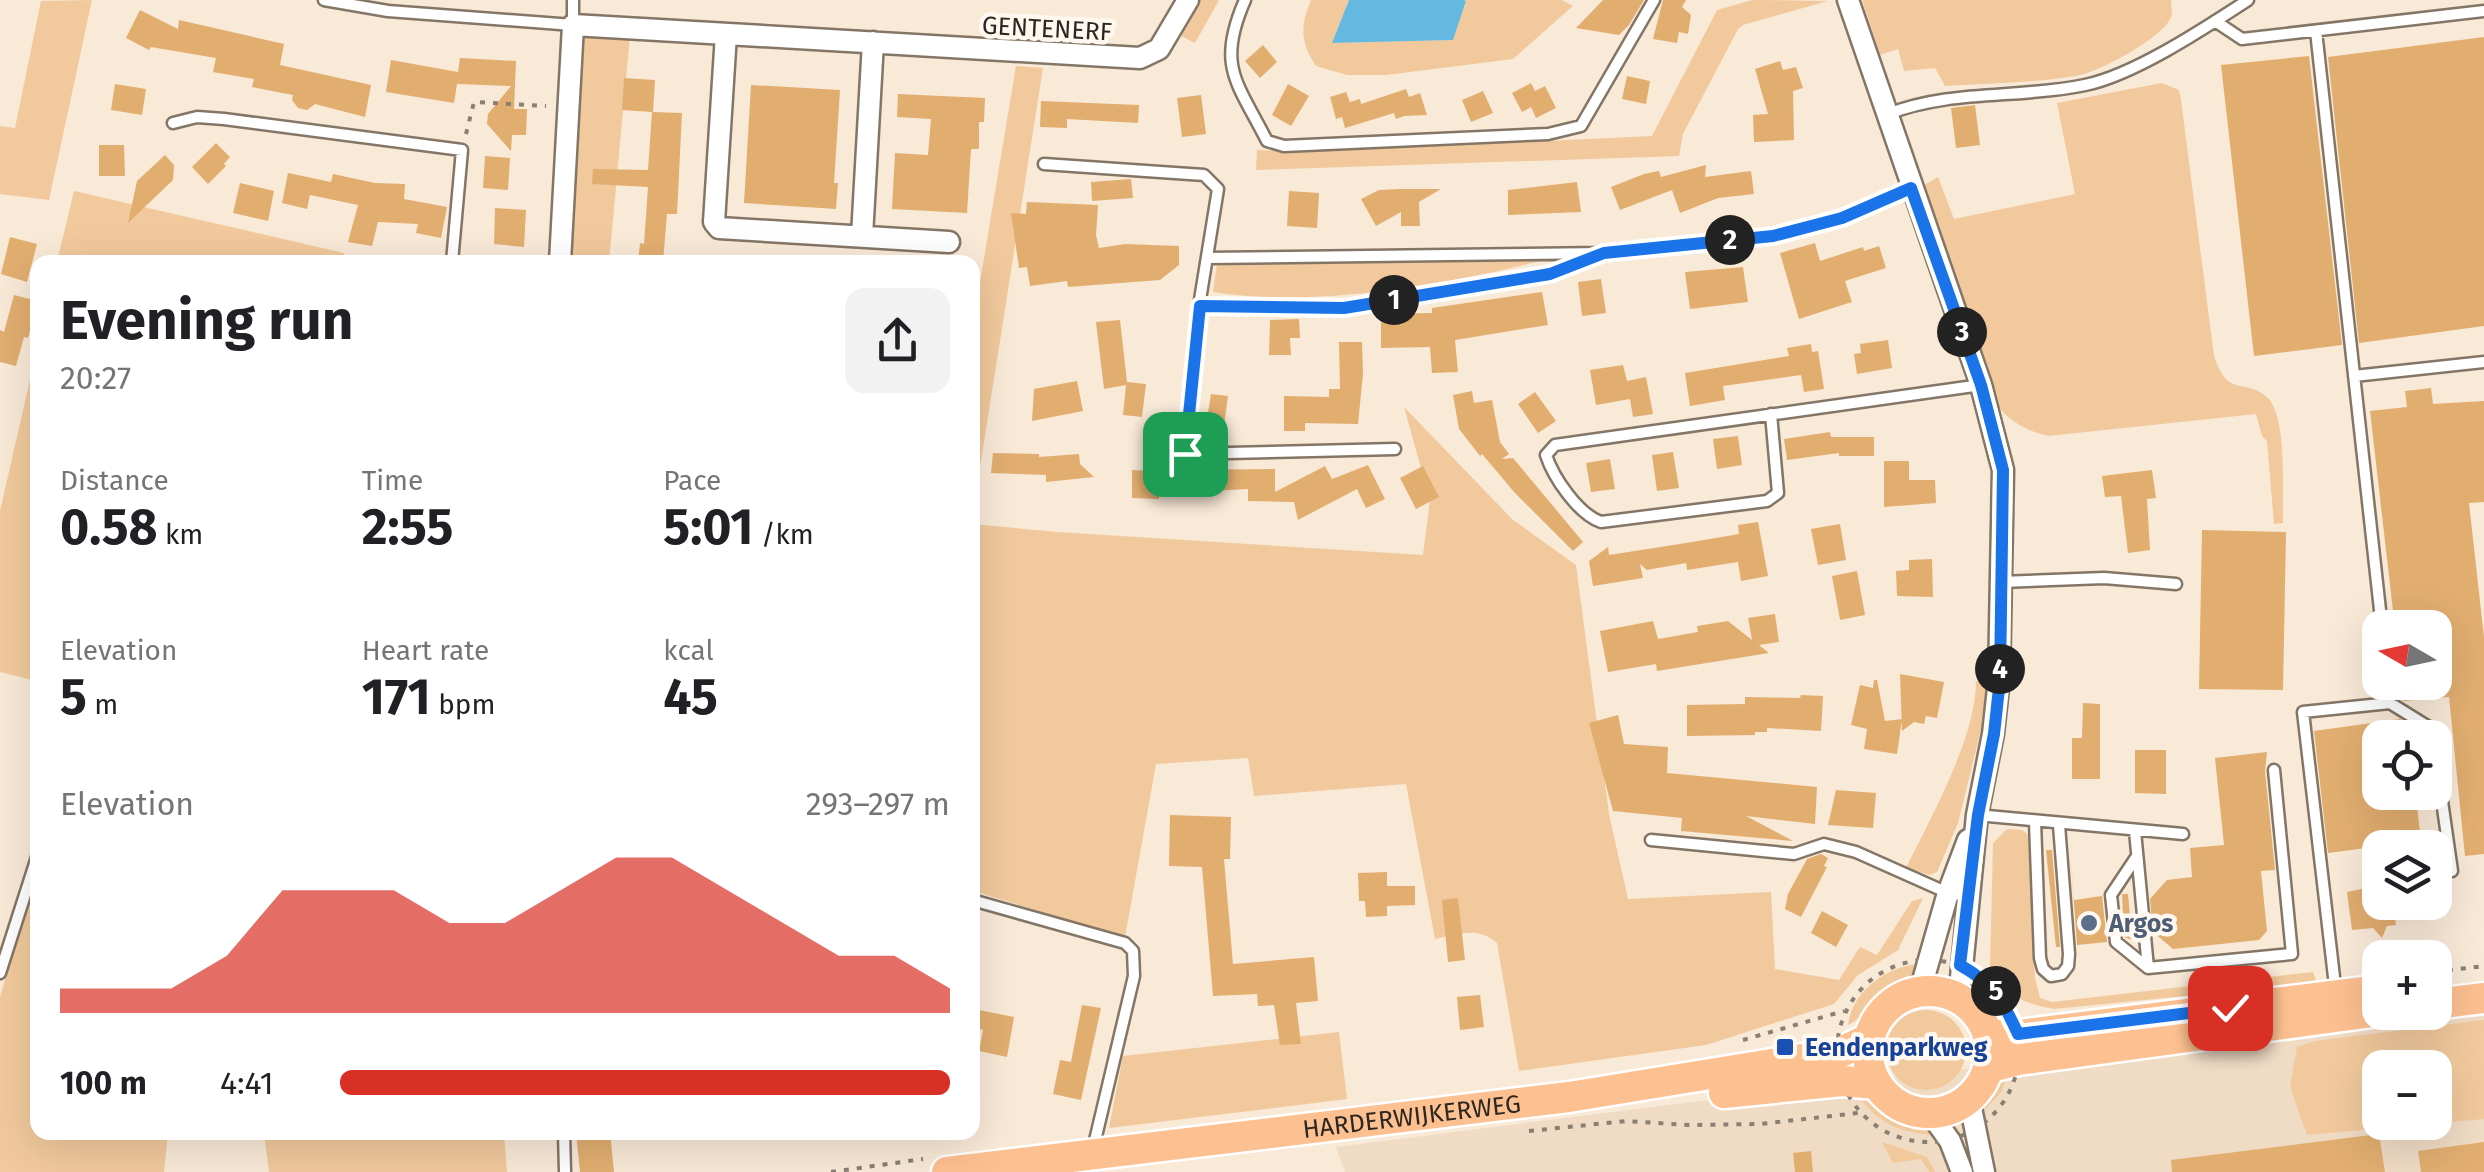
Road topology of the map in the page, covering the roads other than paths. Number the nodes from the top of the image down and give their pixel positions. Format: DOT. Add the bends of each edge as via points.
graph roads {
  1 [pos="324,0"];
  2 [pos="573,0"];
  3 [pos="1188,0"];
  4 [pos="1245,0"];
  5 [pos="1654,0"];
  6 [pos="1848,0"];
  7 [pos="2248,0"];
  8 [pos="2484,11"];
  9 [pos="2215,22"];
  10 [pos="572,25"];
  11 [pos="2316,30"];
  12 [pos="726,34"];
  13 [pos="873,42"];
  14 [pos="1888,114"];
  15 [pos="173,123"];
  16 [pos="1044,164"];
  17 [pos="1911,188"];
  18 [pos="862,236"];
  19 [pos="949,242"];
  20 [pos="1604,253"];
  21 [pos="453,255"];
  22 [pos="560,255"];
  23 [pos="1207,258"];
  24 [pos="1200,306"];
  25 [pos="2484,362"];
  26 [pos="2354,376"];
  27 [pos="1981,385"];
  28 [pos="1771,414"];
  29 [pos="1395,449"];
  30 [pos="2001,582"];
  31 [pos="2176,584"];
  32 [pos="2380,610"];
  33 [pos="2390,700"];
  34 [pos="2390,703"];
  35 [pos="2416,720"];
  36 [pos="2274,770"];
  37 [pos="1978,815"];
  38 [pos="2035,822"];
  39 [pos="2059,825"];
  40 [pos="2135,831"];
  41 [pos="2183,834"];
  42 [pos="1651,840"];
  43 [pos="2138,855"];
  44 [pos="30,891"];
  45 [pos="1958,895"];
  46 [pos="980,902"];
  47 [pos="2148,968"];
  48 [pos="0,973"];
  49 [pos="2484,977"];
  50 [pos="2452,981"];
  51 [pos="1920,990"];
  52 [pos="2362,992"];
  53 [pos="2336,996"];
  54 [pos="1959,998"];
  55 [pos="2484,998"];
  56 [pos="2452,1002"];
  57 [pos="2362,1014"];
  58 [pos="1854,1036"];
  59 [pos="2003,1049"];
  60 [pos="1876,1084"];
  61 [pos="1970,1098"];
  62 [pos="1930,1114"];
  63 [pos="564,1140"];
  64 [pos="1084,1163"];
  65 [pos="565,1172"];
  66 [pos="947,1172"];
  67 [pos="1962,1172"];
  68 [pos="1984,1172"];
  1 -- 10 [label="lane, GENTENERF"];
  2 -- 10 [label="lane"];
  3 -- 13 [label="street, GENTENERF" via="1158,49 1140,58"];
  4 -- 5 [label="lane" via="1231,31 1230,70 1267,141 1284,146 1548,134 1580,126"];
  6 -- 14 [label="street"];
  7 -- 9 [label="lane"];
  8 -- 11 [label="lane"];
  9 -- 11 [label="lane" via="2242,39"];
  9 -- 14 [label="lane" via="2089,84 1946,97"];
  10 -- 12 [label="street, GENTENERF"];
  10 -- 22 [label="street"];
  11 -- 26 [label="lane"];
  12 -- 13 [label="street, GENTENERF"];
  12 -- 18 [label="street" via="714,222 719,228"];
  13 -- 18 [label="street"];
  14 -- 17 [label="street"];
  15 -- 21 [label="lane" via="224,119 462,150"];
  16 -- 23 [label="lane" via="1204,175 1218,189"];
  17 -- 20 [label="lane" via="1842,218 1773,236"];
  17 -- 27 [label="street"];
  18 -- 19 [label="street"];
  20 -- 23 [label="lane"];
  20 -- 24 [label="lane" via="1550,274 1344,308"];
  23 -- 24 [label="lane"];
  24 -- 29 [label="lane" via="1185,454"];
  25 -- 26 [label="lane"];
  26 -- 32 [label="lane"];
  27 -- 28 [label="lane"];
  27 -- 30 [label="street" via="2003,470"];
  28 -- 28 [label="lane" via="1555,445 1546,455 1590,518 1601,522 1768,501 1778,493"];
  30 -- 31 [label="lane" via="2104,578"];
  30 -- 37 [label="street" via="2000,679"];
  33 -- 34 [label="lane"];
  34 -- 35 [label="lane"];
  34 -- 53 [label="lane" via="2303,712"];
  36 -- 47 [label="lane" via="2292,954"];
  37 -- 38 [label="lane"];
  37 -- 45 [label="street"];
  38 -- 39 [label="lane"];
  38 -- 39 [label="lane" via="2040,958 2051,976 2062,974 2069,954"];
  39 -- 40 [label="lane"];
  40 -- 41 [label="lane"];
  40 -- 43 [label="lane"];
  42 -- 45 [label="lane" via="1794,854 1824,844"];
  43 -- 47 [label="lane"];
  43 -- 47 [label="lane" via="2111,895 2116,942"];
  44 -- 48 [label="lane"];
  45 -- 51 [label="street"];
  45 -- 54 [label="street"];
  46 -- 64 [label="lane" via="1125,943 1133,951 1134,976"];
  49 -- 50 [label="main road"];
  51 -- 54 [label="main road"];
  51 -- 58 [label="main road" via="1886,1007"];
  52 -- 53 [label="main road"];
  53 -- 59 [label="main road"];
  54 -- 59 [label="main road"];
  55 -- 56 [label="main road"];
  57 -- 59 [label="main road"];
  58 -- 60 [label="main road"];
  58 -- 64 [label="main road, HARDERWIJKERWEG" via="1838,1053 1710,1076"];
  59 -- 61 [label="main road"];
  60 -- 62 [label="main road" via="1900,1105"];
  60 -- 64 [label="main road, HARDERWIJKERWEG" via="1842,1080 1759,1088"];
  61 -- 62 [label="main road"];
  61 -- 68 [label="street"];
  62 -- 67 [label="street"];
  63 -- 65 [label="lane"];
  64 -- 66 [label="main road, HARDERWIJKERWEG"];
}
